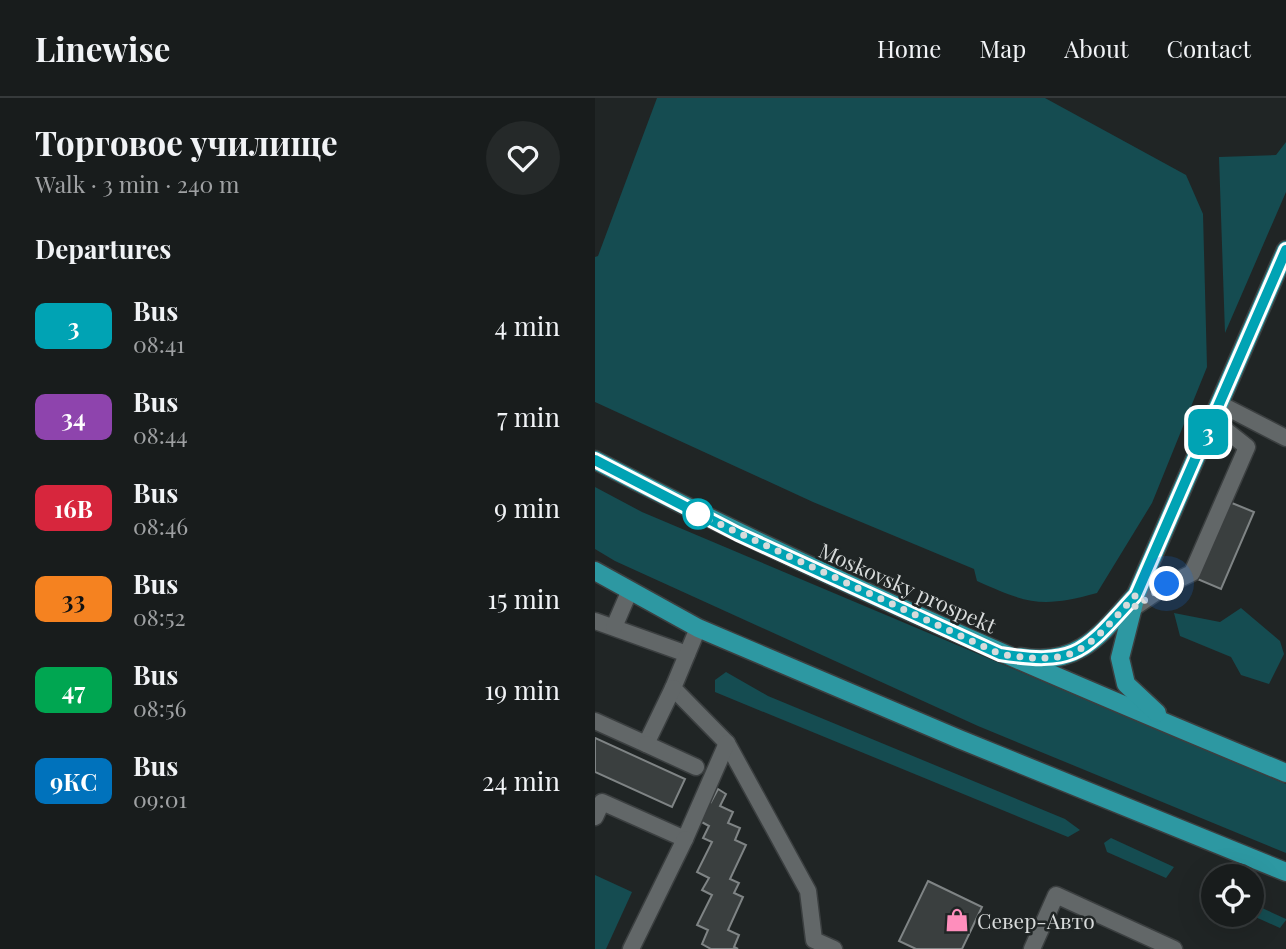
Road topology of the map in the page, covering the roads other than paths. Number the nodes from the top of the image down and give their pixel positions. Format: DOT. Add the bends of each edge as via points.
graph roads {
  1 [pos="1286,250"];
  2 [pos="1217,412"];
  3 [pos="1286,438"];
  4 [pos="595,460"];
  5 [pos="595,571"];
  6 [pos="630,590"];
  7 [pos="1135,601"];
  8 [pos="595,621"];
  9 [pos="614,627"];
  10 [pos="698,628"];
  11 [pos="687,654"];
  12 [pos="1000,654"];
  13 [pos="673,688"];
  14 [pos="595,721"];
  15 [pos="1187,732"];
  16 [pos="727,743"];
  17 [pos="646,744"];
  18 [pos="696,766"];
  19 [pos="1286,773"];
  20 [pos="595,817"];
  21 [pos="685,839"];
  22 [pos="1286,872"];
  23 [pos="811,944"];
  24 [pos="631,949"];
  25 [pos="834,949"];
  26 [pos="1032,949"];
  27 [pos="1174,949"];
  1 -- 2 [label="main road"];
  2 -- 3 [label="street"];
  2 -- 7 [label="main road"];
  2 -- 7 [label="street" via="1247,447 1192,573"];
  4 -- 12 [label="main road, Moskovsky prospekt" via="738,534"];
  5 -- 6 [label="main road"];
  6 -- 9 [label="street"];
  6 -- 10 [label="main road"];
  7 -- 12 [label="main road" via="1095,640 1068,657 1038,660"];
  7 -- 15 [label="main road" via="1120,657 1126,684 1145,705"];
  8 -- 9 [label="street"];
  9 -- 11 [label="street"];
  10 -- 11 [label="street"];
  10 -- 22 [label="main road"];
  11 -- 13 [label="street"];
  12 -- 15 [label="main road, Moskovsky prospekt"];
  13 -- 16 [label="street"];
  13 -- 17 [label="street"];
  14 -- 17 [label="street"];
  15 -- 19 [label="main road, Moskovsky prospekt"];
  16 -- 21 [label="street"];
  16 -- 23 [label="street" via="808,891"];
  17 -- 18 [label="street"];
  20 -- 21 [label="street" via="602,802"];
  21 -- 24 [label="street"];
  23 -- 25 [label="street"];
  26 -- 27 [label="street" via="1056,895"];
}
